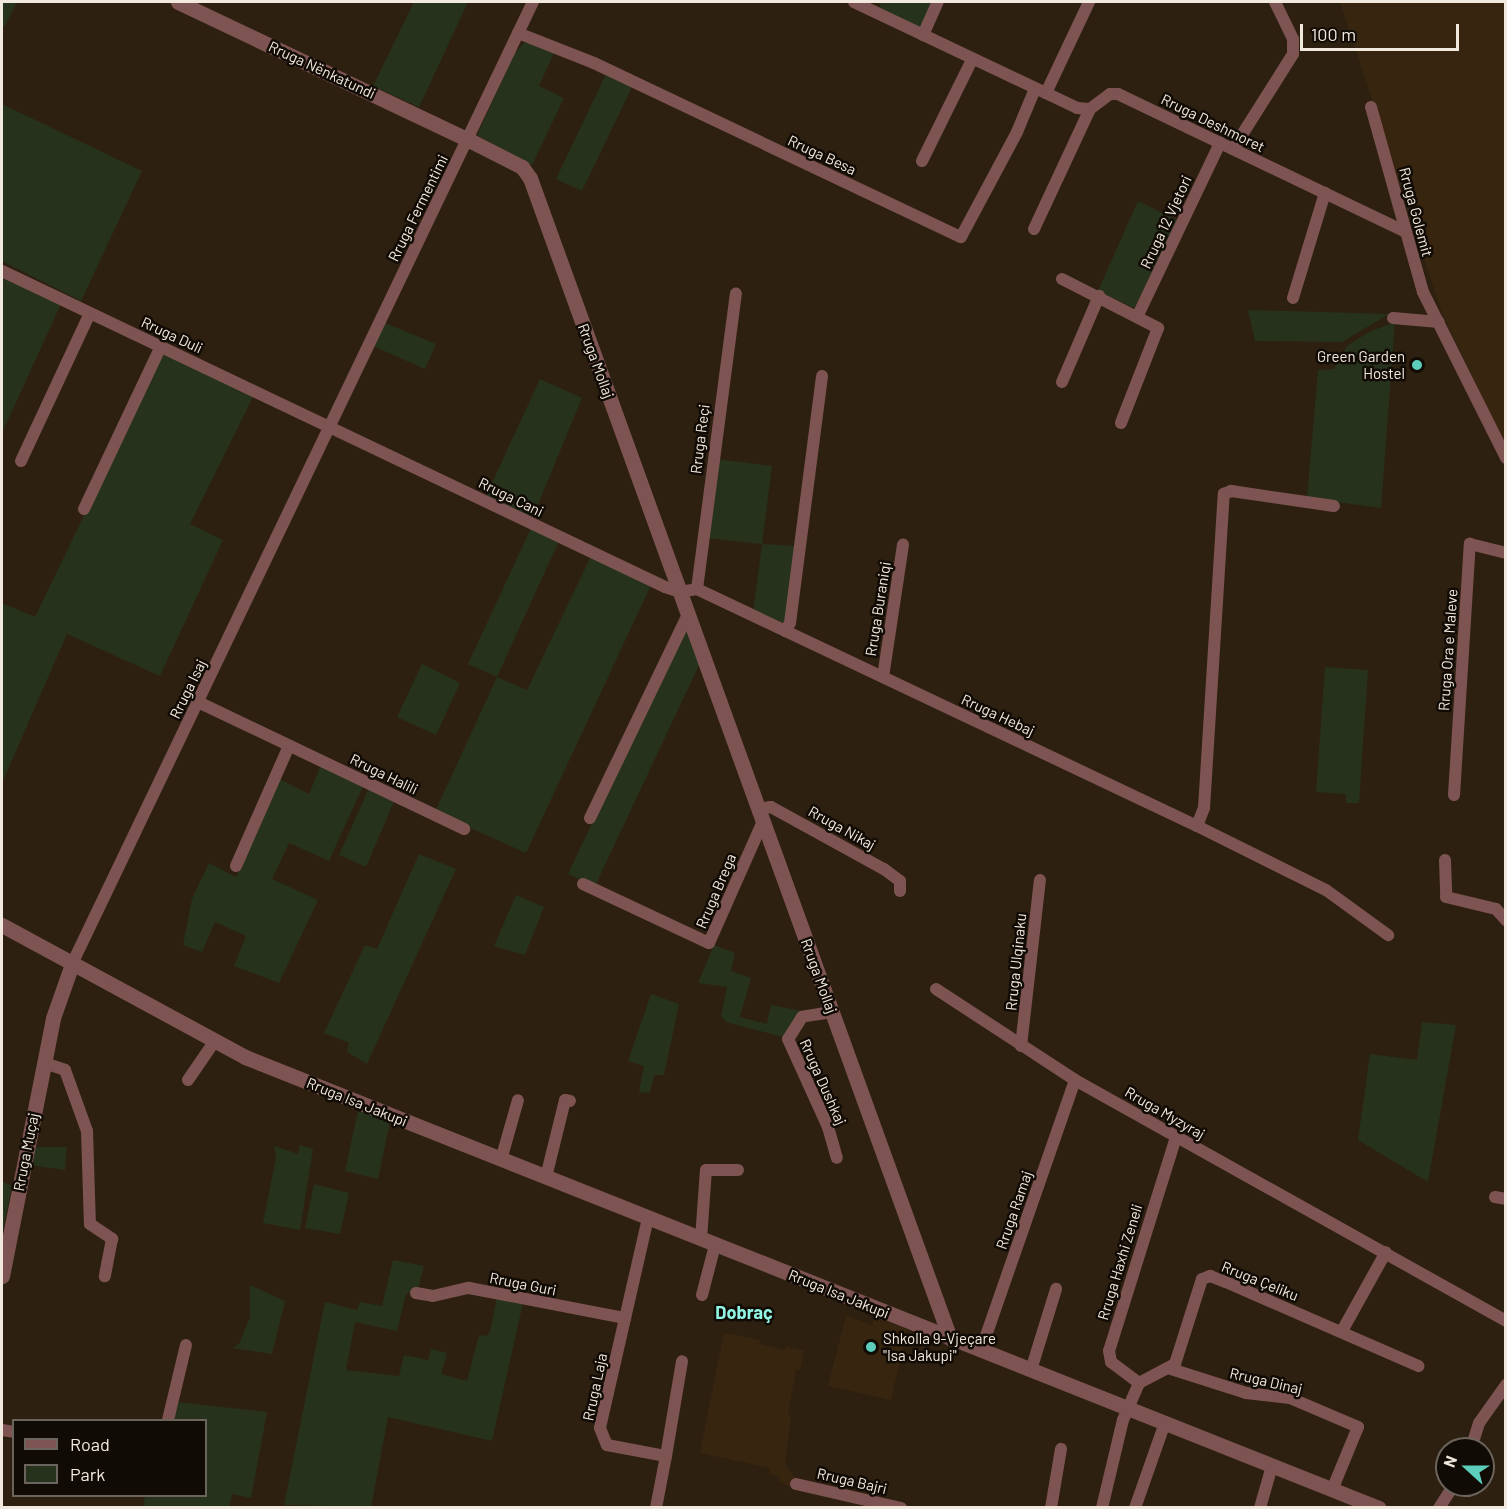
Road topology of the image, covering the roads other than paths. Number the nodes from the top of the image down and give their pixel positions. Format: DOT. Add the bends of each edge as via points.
graph roads {
  1 [pos="177,2"];
  2 [pos="533,2"];
  3 [pos="854,2"];
  4 [pos="938,2"];
  5 [pos="1089,2"];
  6 [pos="1275,2"];
  7 [pos="873,5"];
  8 [pos="518,33"];
  9 [pos="922,35"];
  10 [pos="972,60"];
  11 [pos="1041,91"];
  12 [pos="1371,107"];
  13 [pos="1090,109"];
  14 [pos="467,139"];
  15 [pos="1220,142"];
  16 [pos="1233,149"];
  17 [pos="922,161"];
  18 [pos="1325,193"];
  19 [pos="1034,229"];
  20 [pos="1406,232"];
  21 [pos="2,271"];
  22 [pos="1062,279"];
  23 [pos="736,294"];
  24 [pos="1099,296"];
  25 [pos="1293,298"];
  26 [pos="90,313"];
  27 [pos="1138,315"];
  28 [pos="1393,318"];
  29 [pos="1439,322"];
  30 [pos="161,346"];
  31 [pos="822,376"];
  32 [pos="1062,382"];
  33 [pos="1121,423"];
  34 [pos="329,427"];
  35 [pos="1506,458"];
  36 [pos="21,461"];
  37 [pos="1334,506"];
  38 [pos="84,509"];
  39 [pos="903,545"];
  40 [pos="1506,553"];
  41 [pos="698,589"];
  42 [pos="680,592"];
  43 [pos="688,615"];
  44 [pos="785,631"];
  45 [pos="883,677"];
  46 [pos="198,702"];
  47 [pos="289,746"];
  48 [pos="1454,795"];
  49 [pos="760,815"];
  50 [pos="590,818"];
  51 [pos="1197,826"];
  52 [pos="464,829"];
  53 [pos="1445,860"];
  54 [pos="236,866"];
  55 [pos="1040,880"];
  56 [pos="583,884"];
  57 [pos="900,891"];
  58 [pos="1506,920"];
  59 [pos="2,925"];
  60 [pos="1388,935"];
  61 [pos="72,964"];
  62 [pos="936,989"];
  63 [pos="832,1012"];
  64 [pos="214,1042"];
  65 [pos="1021,1046"];
  66 [pos="44,1064"];
  67 [pos="188,1080"];
  68 [pos="1075,1080"];
  69 [pos="518,1100"];
  70 [pos="570,1101"];
  71 [pos="1176,1137"];
  72 [pos="837,1158"];
  73 [pos="501,1160"];
  74 [pos="738,1170"];
  75 [pos="546,1177"];
  76 [pos="648,1218"];
  77 [pos="701,1239"];
  78 [pos="715,1245"];
  79 [pos="1386,1252"];
  80 [pos="2,1276"];
  81 [pos="105,1276"];
  82 [pos="1056,1289"];
  83 [pos="416,1293"];
  84 [pos="702,1295"];
  85 [pos="626,1318"];
  86 [pos="1506,1321"];
  87 [pos="1342,1331"];
  88 [pos="950,1338"];
  89 [pos="186,1345"];
  90 [pos="981,1350"];
  91 [pos="682,1361"];
  92 [pos="1418,1366"];
  93 [pos="1171,1369"];
  94 [pos="1031,1370"];
  95 [pos="1140,1383"];
  96 [pos="1506,1385"];
  97 [pos="1129,1409"];
  98 [pos="168,1419"];
  99 [pos="1165,1424"];
  100 [pos="1475,1437"];
  101 [pos="1061,1449"];
  102 [pos="666,1456"];
  103 [pos="1272,1466"];
  104 [pos="796,1484"];
  105 [pos="1332,1490"];
  106 [pos="656,1508"];
  107 [pos="901,1508"];
  108 [pos="1051,1508"];
  109 [pos="1102,1508"];
  110 [pos="1136,1508"];
  111 [pos="1260,1508"];
  112 [pos="1379,1508"];
  1 -- 14 [label="street, Rruga Nënkatundi"];
  2 -- 8 [label="street, Rruga Fermentimi"];
  3 -- 7 [label="street"];
  4 -- 9 [label="street"];
  5 -- 11 [label="street"];
  6 -- 16 [label="street" via="1293,39 1293,54"];
  7 -- 9 [label="street"];
  8 -- 11 [label="street, Rruga Besa" via="594,63 961,237"];
  8 -- 14 [label="street, Rruga Fermentimi"];
  9 -- 10 [label="street"];
  10 -- 11 [label="street"];
  10 -- 17 [label="street"];
  11 -- 13 [label="street" via="1077,108"];
  12 -- 20 [label="street, Rruga Golemit"];
  13 -- 15 [label="street, Rruga Deshmoret" via="1110,94 1118,94"];
  13 -- 19 [label="street"];
  14 -- 34 [label="street, Rruga Fermentimi"];
  14 -- 42 [label="street, Rruga Mollaj" via="522,167 530,178"];
  15 -- 16 [label="street, Rruga Deshmoret"];
  15 -- 27 [label="street, Rruga 12 Vjetori"];
  16 -- 18 [label="street, Rruga Deshmoret"];
  18 -- 20 [label="street, Rruga Deshmoret"];
  18 -- 25 [label="street"];
  20 -- 29 [label="street, Rruga Golemit" via="1423,292"];
  21 -- 26 [label="street, Rruga Duli"];
  22 -- 24 [label="street"];
  23 -- 41 [label="street, Rruga Reçi"];
  24 -- 27 [label="street"];
  24 -- 32 [label="street"];
  26 -- 30 [label="street, Rruga Duli"];
  26 -- 36 [label="street"];
  27 -- 33 [label="street" via="1158,328 1159,334"];
  28 -- 29 [label="street"];
  29 -- 35 [label="street, Rruga Golemit"];
  30 -- 34 [label="street, Rruga Duli"];
  30 -- 38 [label="street"];
  31 -- 44 [label="street" via="790,623"];
  34 -- 42 [label="street, Rruga Cani"];
  34 -- 46 [label="street, Rruga Isaj"];
  37 -- 51 [label="street" via="1231,491 1224,494 1204,808"];
  39 -- 45 [label="street, Rruga Buraniqi"];
  40 -- 48 [label="street, Rruga Ora e Maleve" via="1470,544"];
  41 -- 42 [label="street"];
  41 -- 44 [label="street, Rruga Hebaj"];
  42 -- 43 [label="street, Rruga Mollaj"];
  43 -- 49 [label="street, Rruga Mollaj"];
  43 -- 50 [label="street"];
  44 -- 45 [label="street, Rruga Hebaj"];
  45 -- 51 [label="street, Rruga Hebaj"];
  46 -- 47 [label="street, Rruga Halili"];
  46 -- 61 [label="street, Rruga Isaj"];
  47 -- 52 [label="street, Rruga Halili"];
  47 -- 54 [label="street"];
  49 -- 56 [label="street, Rruga Brega" via="709,943"];
  49 -- 57 [label="street, Rruga Nikaj" via="771,807 885,869 900,881"];
  49 -- 63 [label="street, Rruga Mollaj"];
  51 -- 60 [label="street, Rruga Hebaj" via="1326,890"];
  53 -- 58 [label="street" via="1446,897 1496,909"];
  55 -- 65 [label="street, Rruga Ulqinaku"];
  59 -- 61 [label="street, Rruga Isa Jakupi"];
  61 -- 64 [label="street, Rruga Isa Jakupi"];
  61 -- 66 [label="street, Rruga Muçaj" via="57,1003"];
  62 -- 65 [label="street, Rruga Myzyraj"];
  63 -- 72 [label="street, Rruga Dushkaj" via="802,1017 788,1039 828,1127"];
  63 -- 88 [label="street, Rruga Mollaj"];
  64 -- 67 [label="street"];
  64 -- 73 [label="street, Rruga Isa Jakupi"];
  65 -- 68 [label="street, Rruga Myzyraj"];
  66 -- 80 [label="street, Rruga Muçaj"];
  66 -- 81 [label="street" via="65,1070 87,1131 90,1224 112,1239"];
  68 -- 71 [label="street, Rruga Myzyraj"];
  68 -- 90 [label="street, Rruga Ramaj"];
  69 -- 73 [label="street"];
  70 -- 75 [label="street" via="565,1100"];
  71 -- 79 [label="street, Rruga Myzyraj"];
  71 -- 95 [label="street, Rruga Haxhi Zeneli" via="1109,1351 1111,1362"];
  73 -- 75 [label="street, Rruga Isa Jakupi"];
  74 -- 77 [label="street" via="706,1170"];
  75 -- 76 [label="street, Rruga Isa Jakupi"];
  76 -- 77 [label="street, Rruga Isa Jakupi"];
  76 -- 85 [label="street, Rruga Laja"];
  77 -- 78 [label="street, Rruga Isa Jakupi"];
  78 -- 84 [label="street"];
  78 -- 88 [label="street, Rruga Isa Jakupi"];
  79 -- 86 [label="street, Rruga Myzyraj"];
  79 -- 87 [label="street"];
  82 -- 94 [label="street"];
  83 -- 85 [label="street, Rruga Guri" via="433,1296 469,1288"];
  85 -- 102 [label="street, Rruga Laja" via="600,1428 602,1438 607,1444"];
  87 -- 92 [label="street, Rruga Çeliku"];
  87 -- 93 [label="street, Rruga Çeliku" via="1210,1276 1202,1279"];
  88 -- 90 [label="street, Rruga Isa Jakupi"];
  89 -- 98 [label="street"];
  90 -- 94 [label="street, Rruga Isa Jakupi"];
  91 -- 102 [label="street"];
  93 -- 95 [label="street"];
  93 -- 105 [label="street, Rruga Dinaj" via="1246,1393 1290,1398 1358,1427"];
  94 -- 97 [label="street, Rruga Isa Jakupi"];
  95 -- 97 [label="street"];
  96 -- 100 [label="street" via="1479,1423"];
  97 -- 99 [label="street, Rruga Isa Jakupi"];
  97 -- 109 [label="street" via="1112,1453 1113,1470"];
  99 -- 103 [label="street, Rruga Isa Jakupi"];
  99 -- 110 [label="street"];
  101 -- 108 [label="street"];
  102 -- 106 [label="street"];
  103 -- 105 [label="street, Rruga Isa Jakupi"];
  103 -- 111 [label="street"];
  104 -- 107 [label="street, Rruga Bajri"];
  105 -- 112 [label="street, Rruga Isa Jakupi"];
}
